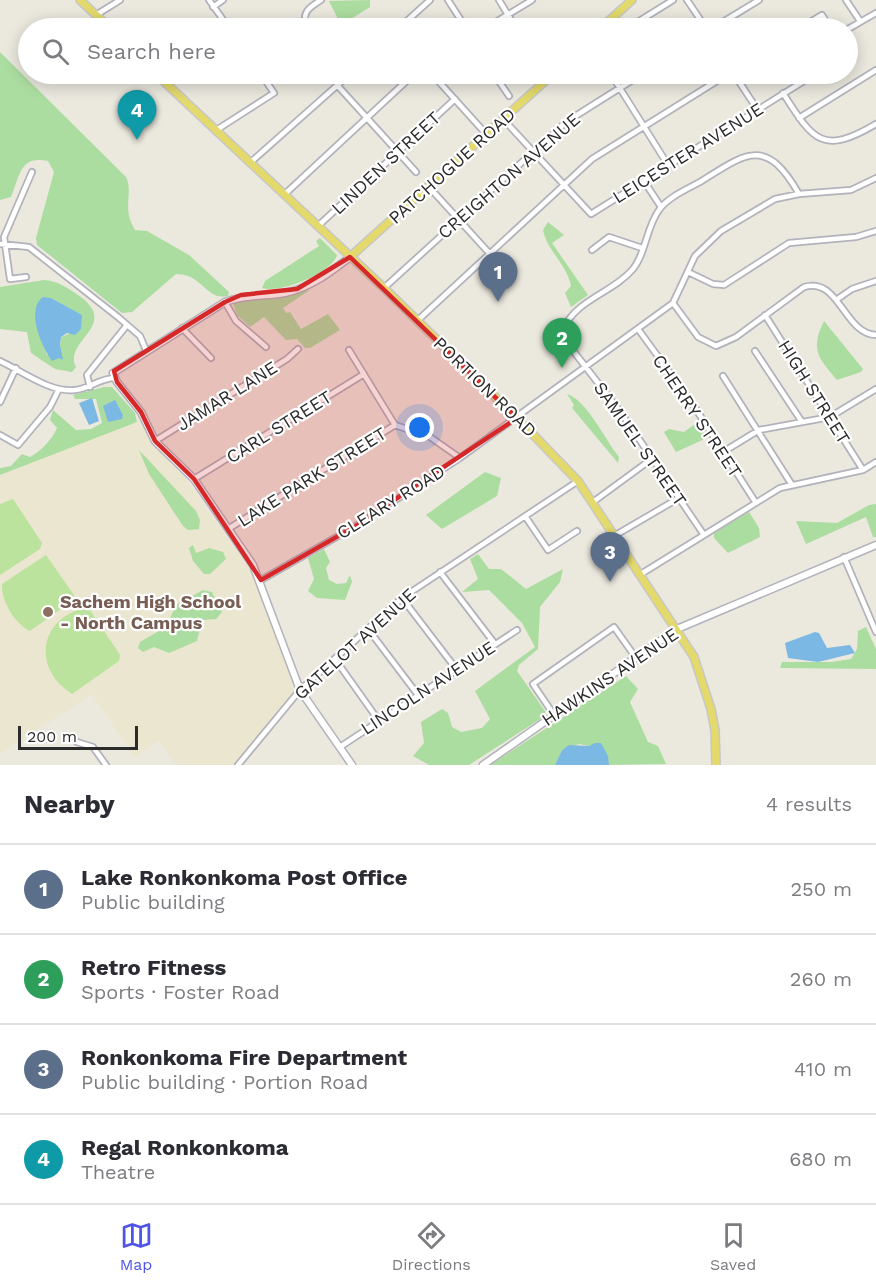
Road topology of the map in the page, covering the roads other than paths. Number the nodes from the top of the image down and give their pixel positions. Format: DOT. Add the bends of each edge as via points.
graph roads {
  1 [pos="80,0"];
  2 [pos="120,0"];
  3 [pos="209,0"];
  4 [pos="223,0"];
  5 [pos="321,0"];
  6 [pos="430,0"];
  7 [pos="448,0"];
  8 [pos="499,0"];
  9 [pos="532,0"];
  10 [pos="632,0"];
  11 [pos="673,0"];
  12 [pos="687,0"];
  13 [pos="759,0"];
  14 [pos="846,0"];
  15 [pos="213,7"];
  16 [pos="876,13"];
  17 [pos="96,15"];
  18 [pos="508,15"];
  19 [pos="99,18"];
  20 [pos="221,18"];
  21 [pos="303,18"];
  22 [pos="410,18"];
  23 [pos="460,18"];
  24 [pos="503,18"];
  25 [pos="510,18"];
  26 [pos="613,18"];
  27 [pos="644,18"];
  28 [pos="699,18"];
  29 [pos="729,18"];
  30 [pos="860,21"];
  31 [pos="876,70"];
  32 [pos="858,81"];
  33 [pos="167,84"];
  34 [pos="268,84"];
  35 [pos="403,84"];
  36 [pos="441,84"];
  37 [pos="501,84"];
  38 [pos="542,84"];
  39 [pos="617,84"];
  40 [pos="626,84"];
  41 [pos="712,84"];
  42 [pos="740,84"];
  43 [pos="799,84"];
  44 [pos="854,84"];
  45 [pos="337,85"];
  46 [pos="620,88"];
  47 [pos="783,93"];
  48 [pos="509,96"];
  49 [pos="455,99"];
  50 [pos="757,110"];
  51 [pos="367,118"];
  52 [pos="799,118"];
  53 [pos="504,120"];
  54 [pos="876,124"];
  55 [pos="644,126"];
  56 [pos="218,129"];
  57 [pos="487,135"];
  58 [pos="397,151"];
  59 [pos="533,152"];
  60 [pos="251,162"];
  61 [pos="668,165"];
  62 [pos="32,172"];
  63 [pos="416,172"];
  64 [pos="876,178"];
  65 [pos="644,181"];
  66 [pos="564,185"];
  67 [pos="429,187"];
  68 [pos="285,194"];
  69 [pos="799,194"];
  70 [pos="661,207"];
  71 [pos="459,220"];
  72 [pos="318,226"];
  73 [pos="876,231"];
  74 [pos="2,244"];
  75 [pos="642,248"];
  76 [pos="592,250"];
  77 [pos="490,254"];
  78 [pos="350,257"];
  79 [pos="688,272"];
  80 [pos="26,277"];
  81 [pos="876,281"];
  82 [pos="384,288"];
  83 [pos="836,300"];
  84 [pos="225,302"];
  85 [pos="673,303"];
  86 [pos="765,315"];
  87 [pos="417,321"];
  88 [pos="127,325"];
  89 [pos="182,328"];
  90 [pos="638,329"];
  91 [pos="876,335"];
  92 [pos="266,347"];
  93 [pos="298,349"];
  94 [pos="146,350"];
  95 [pos="349,350"];
  96 [pos="755,351"];
  97 [pos="212,358"];
  98 [pos="0,361"];
  99 [pos="585,367"];
  100 [pos="16,368"];
  101 [pos="364,374"];
  102 [pos="723,376"];
  103 [pos="115,378"];
  104 [pos="90,387"];
  105 [pos="2,389"];
  106 [pos="59,389"];
  107 [pos="876,389"];
  108 [pos="0,402"];
  109 [pos="830,417"];
  110 [pos="517,418"];
  111 [pos="802,422"];
  112 [pos="395,425"];
  113 [pos="759,430"];
  114 [pos="0,435"];
  115 [pos="155,441"];
  116 [pos="723,452"];
  117 [pos="460,458"];
  118 [pos="652,458"];
  119 [pos="876,462"];
  120 [pos="863,470"];
  121 [pos="194,479"];
  122 [pos="578,481"];
  123 [pos="792,485"];
  124 [pos="679,498"];
  125 [pos="593,502"];
  126 [pos="756,503"];
  127 [pos="525,516"];
  128 [pos="228,529"];
  129 [pos="577,531"];
  130 [pos="704,535"];
  131 [pos="614,536"];
  132 [pos="876,545"];
  133 [pos="844,557"];
  134 [pos="440,572"];
  135 [pos="640,574"];
  136 [pos="261,580"];
  137 [pos="402,598"];
  138 [pos="876,613"];
  139 [pos="869,616"];
  140 [pos="368,629"];
  141 [pos="677,629"];
  142 [pos="517,630"];
  143 [pos="876,632"];
  144 [pos="495,644"];
  145 [pos="636,658"];
  146 [pos="335,659"];
  147 [pos="457,670"];
  148 [pos="300,690"];
  149 [pos="418,695"];
  150 [pos="554,715"];
  151 [pos="379,721"];
  152 [pos="77,742"];
  153 [pos="340,747"];
  154 [pos="106,765"];
  155 [pos="238,765"];
  156 [pos="352,765"];
  157 [pos="483,765"];
  158 [pos="716,765"];
  1 -- 17 [label="main road"];
  2 -- 17 [label="street"];
  3 -- 15 [label="street"];
  4 -- 15 [label="street"];
  5 -- 21 [label="street"];
  6 -- 22 [label="street"];
  7 -- 23 [label="street"];
  8 -- 18 [label="street"];
  9 -- 18 [label="street"];
  10 -- 26 [label="main road"];
  11 -- 27 [label="street"];
  12 -- 28 [label="street"];
  13 -- 29 [label="street"];
  14 -- 30 [label="street"];
  15 -- 20 [label="street"];
  16 -- 30 [label="street"];
  17 -- 19 [label="main road"];
  18 -- 24 [label="street"];
  18 -- 25 [label="street"];
  31 -- 32 [label="street"];
  33 -- 56 [label="main road, PORTION ROAD"];
  34 -- 56 [label="street" via="274,93"];
  35 -- 51 [label="street"];
  36 -- 49 [label="street"];
  37 -- 48 [label="street"];
  38 -- 53 [label="main road, PATCHOGUE ROAD"];
  39 -- 46 [label="street"];
  40 -- 46 [label="street, CREIGHTON AVENUE"];
  41 -- 55 [label="street"];
  42 -- 50 [label="street"];
  43 -- 47 [label="street, LEICESTER AVENUE"];
  44 -- 52 [label="street"];
  45 -- 51 [label="street"];
  45 -- 60 [label="street"];
  46 -- 55 [label="street"];
  46 -- 59 [label="street, CREIGHTON AVENUE" via="566,122"];
  47 -- 50 [label="street, LEICESTER AVENUE"];
  47 -- 52 [label="street"];
  49 -- 57 [label="street"];
  49 -- 58 [label="street, LINDEN STREET"];
  50 -- 61 [label="street, LEICESTER AVENUE"];
  51 -- 58 [label="street"];
  51 -- 68 [label="street"];
  52 -- 54 [label="street" via="813,134 832,141 850,139"];
  53 -- 57 [label="main road, PATCHOGUE ROAD"];
  53 -- 59 [label="street"];
  55 -- 61 [label="street"];
  55 -- 66 [label="street" via="592,159"];
  56 -- 60 [label="main road, PORTION ROAD"];
  57 -- 67 [label="main road, PATCHOGUE ROAD"];
  58 -- 63 [label="street"];
  58 -- 72 [label="street, LINDEN STREET"];
  59 -- 66 [label="street"];
  59 -- 71 [label="street, CREIGHTON AVENUE"];
  60 -- 68 [label="main road, PORTION ROAD"];
  61 -- 65 [label="street, LEICESTER AVENUE"];
  62 -- 74 [label="street"];
  64 -- 69 [label="street" via="851,190"];
  65 -- 66 [label="street, LEICESTER AVENUE" via="591,214"];
  65 -- 70 [label="street"];
  66 -- 77 [label="street"];
  67 -- 71 [label="street"];
  67 -- 78 [label="main road, PATCHOGUE ROAD"];
  68 -- 72 [label="main road, PORTION ROAD"];
  69 -- 70 [label="street" via="776,163 748,155 732,161"];
  69 -- 79 [label="street" via="767,203 721,231 704,245"];
  70 -- 75 [label="street, SAMUEL STREET"];
  71 -- 77 [label="street"];
  71 -- 82 [label="street, CREIGHTON AVENUE"];
  72 -- 78 [label="main road, PORTION ROAD"];
  73 -- 79 [label="street" via="856,237 789,243 724,285"];
  74 -- 80 [label="street" via="10,279"];
  74 -- 88 [label="street" via="29,247"];
  75 -- 76 [label="street" via="609,237"];
  75 -- 99 [label="street, SAMUEL STREET" via="634,268 575,312 565,325 567,342"];
  77 -- 87 [label="street"];
  78 -- 82 [label="main road, PORTION ROAD"];
  78 -- 84 [label="street" via="297,289 241,295"];
  79 -- 85 [label="street"];
  81 -- 83 [label="street" via="852,289"];
  82 -- 87 [label="main road, PORTION ROAD"];
  83 -- 86 [label="street" via="822,287 807,285"];
  83 -- 91 [label="street" via="862,330"];
  84 -- 89 [label="street"];
  84 -- 92 [label="street" via="236,321"];
  85 -- 86 [label="street" via="698,337 716,346 729,342"];
  85 -- 90 [label="street, CLEARY ROAD"];
  86 -- 109 [label="street, HIGH STREET"];
  87 -- 110 [label="main road, PORTION ROAD"];
  88 -- 94 [label="street" via="140,336"];
  88 -- 104 [label="street" via="87,375"];
  89 -- 94 [label="street"];
  89 -- 97 [label="street"];
  90 -- 99 [label="street, CLEARY ROAD"];
  90 -- 116 [label="street, CHERRY STREET"];
  93 -- 115 [label="street, JAMAR LANE" via="287,360"];
  94 -- 103 [label="street" via="114,371"];
  95 -- 101 [label="street"];
  96 -- 111 [label="street"];
  98 -- 100 [label="street"];
  99 -- 110 [label="street, CLEARY ROAD"];
  99 -- 118 [label="street, SAMUEL STREET"];
  100 -- 105 [label="street"];
  100 -- 106 [label="street"];
  101 -- 112 [label="street"];
  101 -- 121 [label="street, CARL STREET"];
  102 -- 113 [label="street"];
  103 -- 104 [label="street"];
  103 -- 115 [label="street" via="141,412"];
  104 -- 106 [label="street"];
  105 -- 108 [label="street"];
  106 -- 114 [label="street" via="50,407 18,445"];
  107 -- 109 [label="street"];
  109 -- 111 [label="street"];
  109 -- 120 [label="street, HIGH STREET"];
  110 -- 117 [label="street, CLEARY ROAD"];
  110 -- 122 [label="main road, PORTION ROAD"];
  111 -- 113 [label="street"];
  112 -- 117 [label="street" via="430,437"];
  112 -- 128 [label="street, LAKE PARK STREET"];
  113 -- 116 [label="street"];
  113 -- 123 [label="street"];
  115 -- 121 [label="street"];
  116 -- 126 [label="street, CHERRY STREET"];
  117 -- 136 [label="street, CLEARY ROAD" via="354,527"];
  118 -- 124 [label="street, SAMUEL STREET"];
  118 -- 125 [label="street"];
  119 -- 120 [label="street"];
  120 -- 123 [label="street"];
  121 -- 128 [label="street"];
  122 -- 125 [label="main road, PORTION ROAD"];
  122 -- 127 [label="street, GATELOT AVENUE"];
  123 -- 126 [label="street"];
  124 -- 130 [label="street, SAMUEL STREET"];
  124 -- 131 [label="street"];
  125 -- 131 [label="main road, PORTION ROAD"];
  126 -- 130 [label="street"];
  127 -- 129 [label="street" via="548,550"];
  127 -- 134 [label="street, GATELOT AVENUE"];
  128 -- 136 [label="street"];
  130 -- 135 [label="street"];
  131 -- 135 [label="main road, PORTION ROAD"];
  132 -- 133 [label="street, HAWKINS AVENUE"];
  133 -- 139 [label="street"];
  133 -- 141 [label="street, HAWKINS AVENUE"];
  134 -- 137 [label="street, GATELOT AVENUE"];
  134 -- 144 [label="street"];
  135 -- 141 [label="main road, PORTION ROAD"];
  136 -- 148 [label="street"];
  137 -- 140 [label="street, GATELOT AVENUE"];
  137 -- 147 [label="street"];
  138 -- 139 [label="street"];
  139 -- 143 [label="street"];
  140 -- 146 [label="street, GATELOT AVENUE"];
  140 -- 149 [label="street"];
  141 -- 145 [label="street, HAWKINS AVENUE"];
  141 -- 158 [label="main road, PORTION ROAD" via="694,657 706,689 715,730"];
  142 -- 144 [label="street, LINCOLN AVENUE"];
  144 -- 147 [label="street, LINCOLN AVENUE"];
  145 -- 150 [label="street, HAWKINS AVENUE"];
  145 -- 150 [label="street" via="614,627 533,684"];
  146 -- 148 [label="street, GATELOT AVENUE"];
  146 -- 151 [label="street"];
  147 -- 149 [label="street, LINCOLN AVENUE"];
  148 -- 153 [label="street"];
  148 -- 155 [label="street, GATELOT AVENUE"];
  149 -- 151 [label="street, LINCOLN AVENUE"];
  150 -- 157 [label="street, HAWKINS AVENUE"];
  151 -- 153 [label="street, LINCOLN AVENUE"];
  152 -- 154 [label="street" via="93,747"];
  153 -- 156 [label="street"];
}
